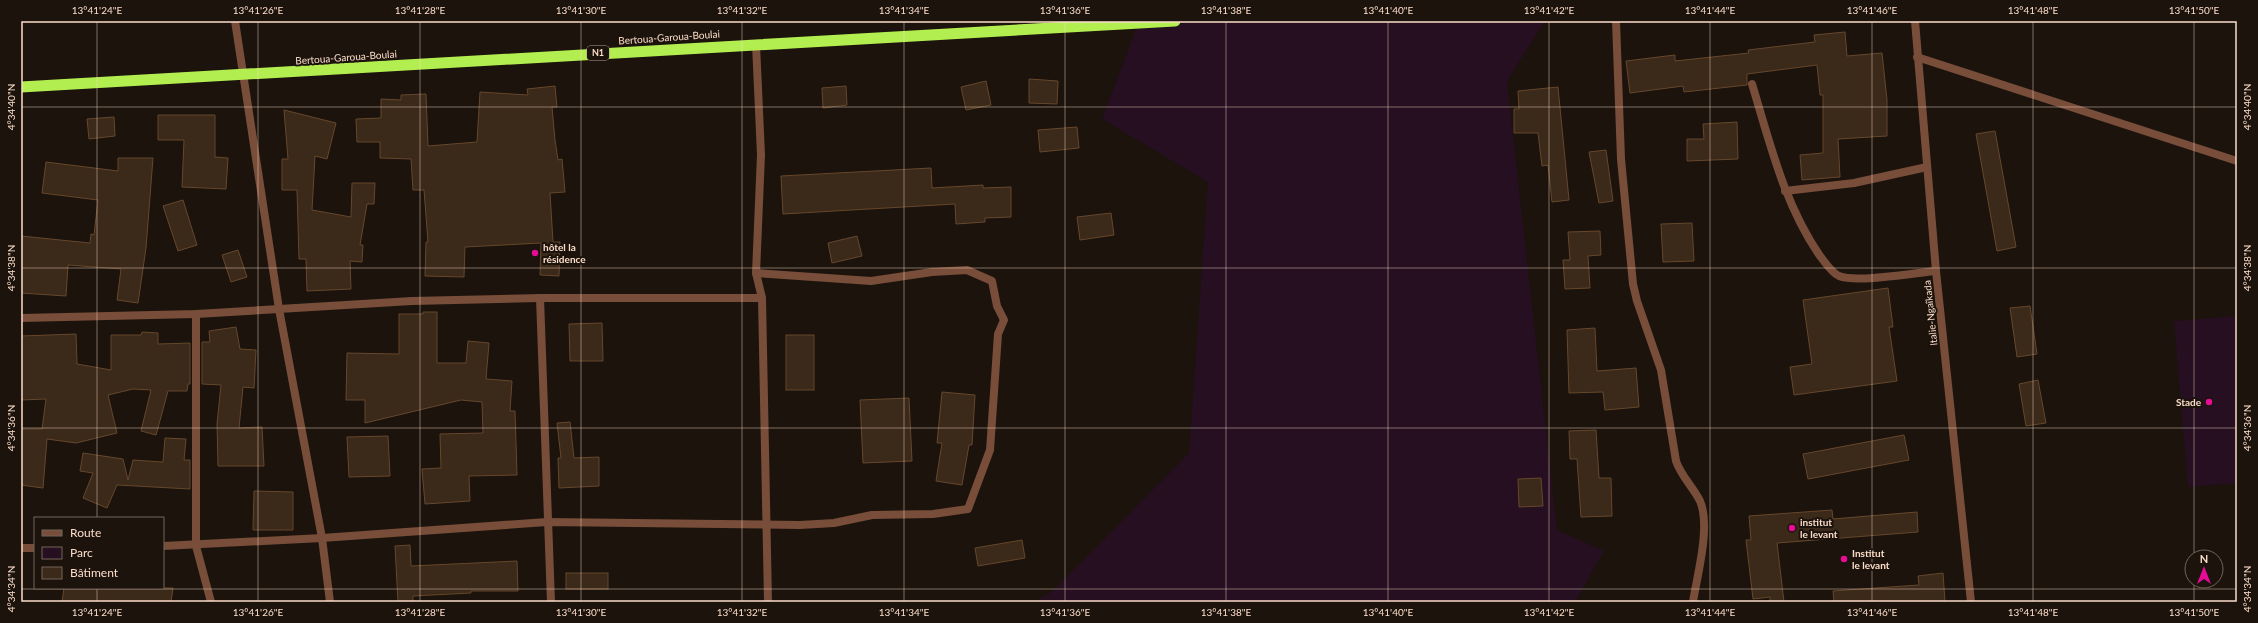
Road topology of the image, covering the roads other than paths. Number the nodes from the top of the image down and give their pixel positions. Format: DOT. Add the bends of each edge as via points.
graph roads {
  1 [pos="235,21"];
  2 [pos="1175,21"];
  3 [pos="1616,21"];
  4 [pos="1915,21"];
  5 [pos="756,44"];
  6 [pos="1918,57"];
  7 [pos="244,76"];
  8 [pos="1752,84"];
  9 [pos="21,87"];
  10 [pos="2237,162"];
  11 [pos="1927,168"];
  12 [pos="1785,191"];
  13 [pos="1936,271"];
  14 [pos="756,272"];
  15 [pos="540,298"];
  16 [pos="762,298"];
  17 [pos="279,309"];
  18 [pos="196,314"];
  19 [pos="21,318"];
  20 [pos="547,522"];
  21 [pos="765,524"];
  22 [pos="322,538"];
  23 [pos="164,546"];
  24 [pos="196,546"];
  25 [pos="21,548"];
  26 [pos="34,548"];
  27 [pos="211,602"];
  28 [pos="330,602"];
  29 [pos="551,602"];
  30 [pos="768,602"];
  31 [pos="1692,602"];
  32 [pos="1971,602"];
  1 -- 7 [label="street"];
  2 -- 5 [label="highway, Bertoua-Garoua-Boulai / N1"];
  3 -- 31 [label="street" via="1621,159 1633,284 1661,370 1676,462 1704,512 1700,559"];
  4 -- 6 [label="street, Italie-Ngaîkada"];
  5 -- 7 [label="highway, Bertoua-Garoua-Boulai / N1"];
  5 -- 14 [label="street" via="762,155"];
  6 -- 10 [label="street"];
  6 -- 11 [label="street, Italie-Ngaîkada"];
  7 -- 9 [label="highway, Bertoua-Garoua-Boulai / N1"];
  7 -- 17 [label="street"];
  8 -- 12 [label="street"];
  11 -- 12 [label="street" via="1854,183"];
  11 -- 13 [label="street, Italie-Ngaîkada"];
  12 -- 13 [label="street" via="1811,242 1827,266 1838,275 1852,279"];
  13 -- 32 [label="street, Italie-Ngaîkada"];
  14 -- 16 [label="street"];
  14 -- 21 [label="street" via="871,281 967,270 992,281 997,306 1004,320 998,334 990,450 968,509 933,514 872,515 834,522"];
  15 -- 16 [label="street"];
  15 -- 17 [label="street" via="412,301"];
  15 -- 20 [label="street"];
  16 -- 21 [label="street"];
  17 -- 18 [label="street"];
  17 -- 22 [label="street"];
  18 -- 19 [label="street"];
  18 -- 24 [label="street"];
  20 -- 21 [label="street"];
  20 -- 22 [label="street"];
  20 -- 29 [label="street"];
  21 -- 30 [label="street"];
  22 -- 24 [label="street"];
  22 -- 28 [label="street"];
  23 -- 24 [label="street"];
  24 -- 27 [label="street"];
  25 -- 26 [label="street"];
}
